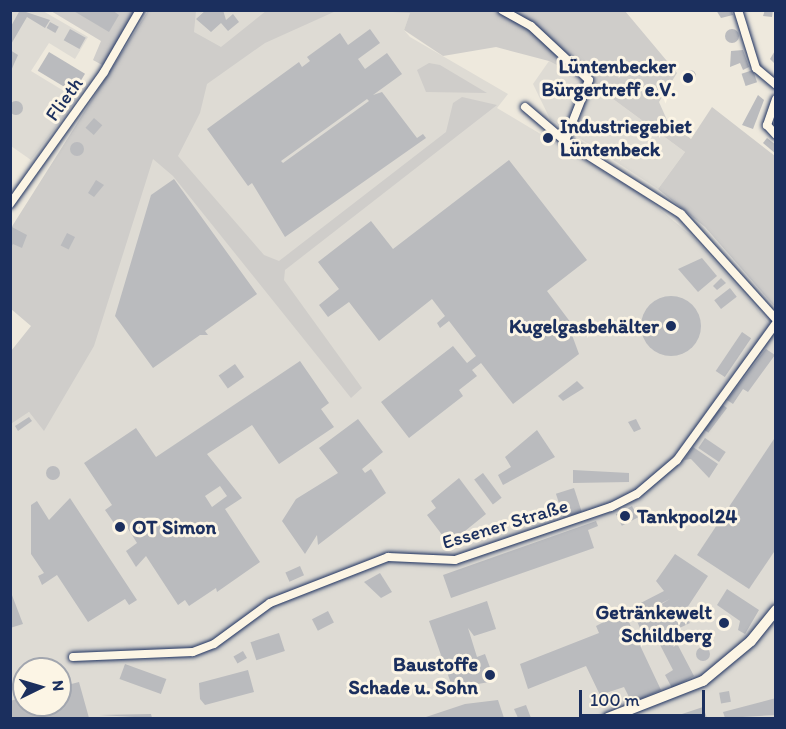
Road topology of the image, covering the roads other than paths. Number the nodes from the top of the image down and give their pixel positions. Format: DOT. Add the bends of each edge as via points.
graph roads {
  1 [pos="140,10"];
  2 [pos="501,10"];
  3 [pos="738,10"];
  4 [pos="776,86"];
  5 [pos="776,99"];
  6 [pos="525,107"];
  7 [pos="776,135"];
  8 [pos="565,141"];
  9 [pos="10,204"];
  10 [pos="776,321"];
  11 [pos="776,610"];
  12 [pos="73,657"];
  13 [pos="608,718"];
  1 -- 9 [label="street, Flieth" via="104,72"];
  2 -- 8 [label="street" via="531,26 589,80"];
  3 -- 4 [label="street" via="756,68"];
  5 -- 7 [label="street" via="767,125"];
  6 -- 8 [label="street"];
  8 -- 10 [label="street" via="681,214"];
  10 -- 12 [label="street, Essener Straße" via="677,460 637,494 611,507 455,560 388,557 270,603 220,640 193,652"];
  11 -- 13 [label="street" via="751,641 703,681"];
}
